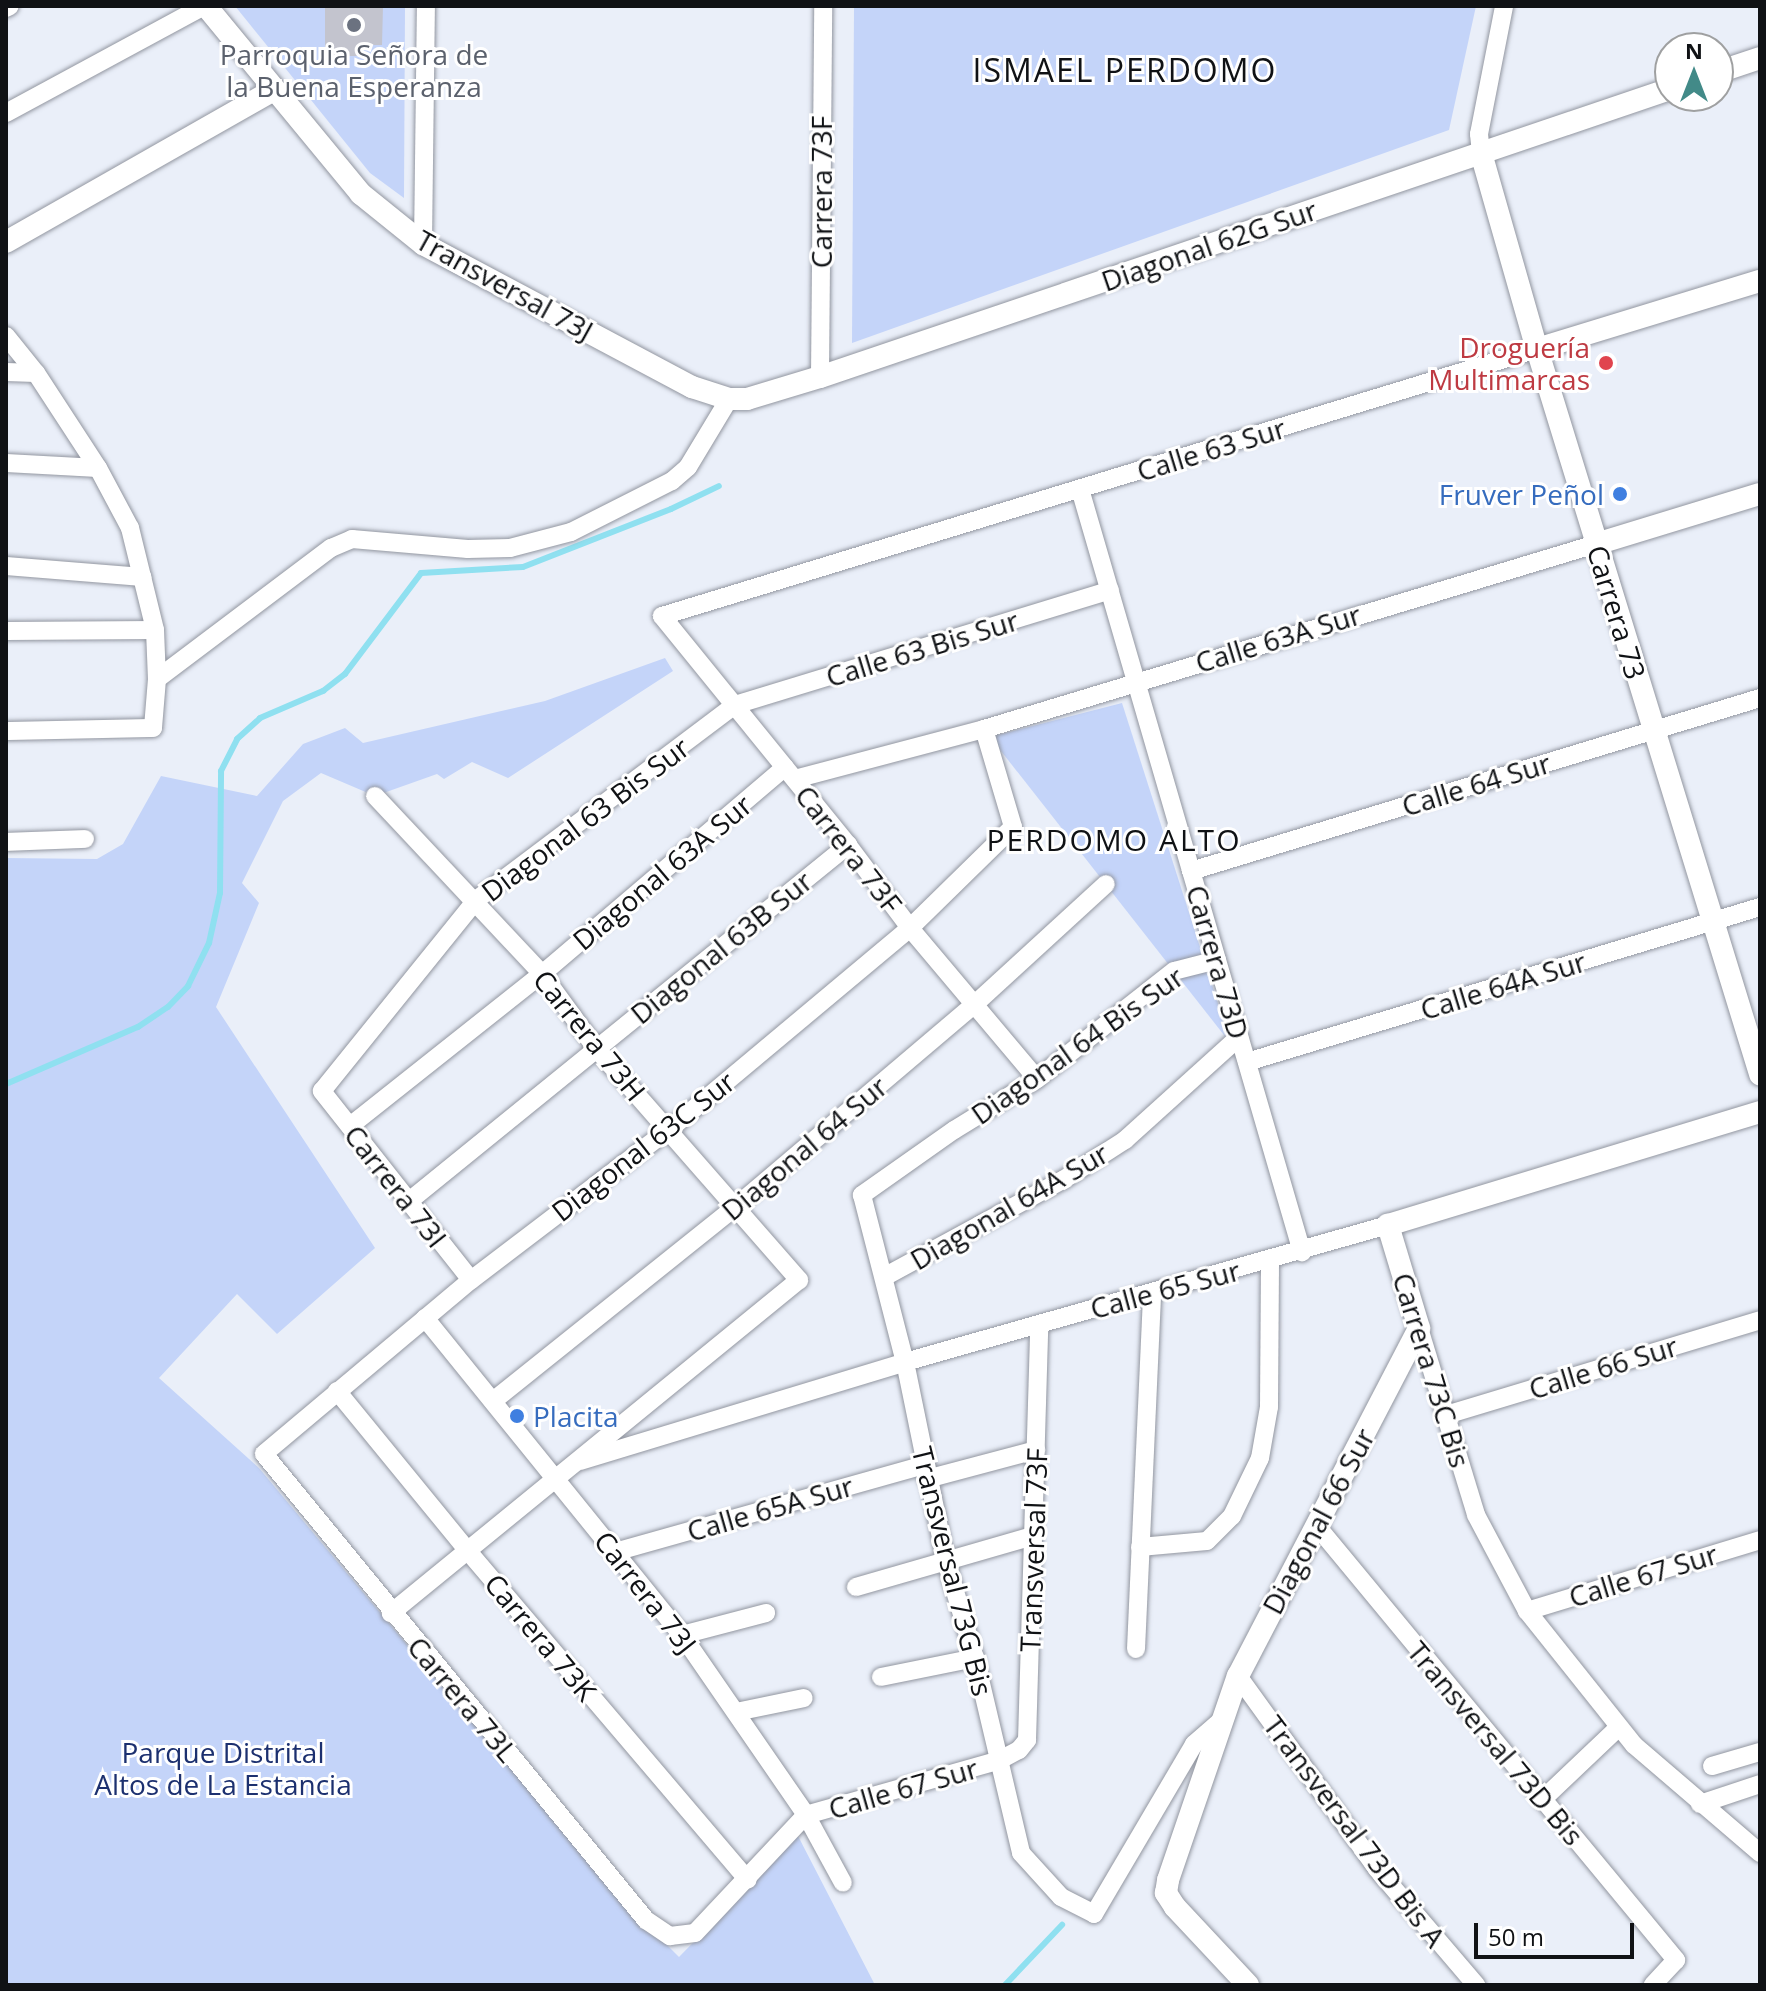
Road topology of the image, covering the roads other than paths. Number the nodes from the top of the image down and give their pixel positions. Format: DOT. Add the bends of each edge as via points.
graph roads {
  1 [pos="205,6"];
  2 [pos="426,6"];
  3 [pos="823,6"];
  4 [pos="1504,6"];
  5 [pos="1760,58"];
  6 [pos="1734,67"];
  7 [pos="274,90"];
  8 [pos="1654,94"];
  9 [pos="6,113"];
  10 [pos="1481,153"];
  11 [pos="6,242"];
  12 [pos="423,244"];
  13 [pos="1760,281"];
  14 [pos="6,336"];
  15 [pos="1537,349"];
  16 [pos="6,372"];
  17 [pos="36,373"];
  18 [pos="820,377"];
  19 [pos="738,399"];
  20 [pos="6,463"];
  21 [pos="98,468"];
  22 [pos="1080,489"];
  23 [pos="1760,494"];
  24 [pos="1596,544"];
  25 [pos="6,566"];
  26 [pos="143,577"];
  27 [pos="1110,590"];
  28 [pos="662,616"];
  29 [pos="155,630"];
  30 [pos="6,631"];
  31 [pos="157,679"];
  32 [pos="1136,680"];
  33 [pos="1760,698"];
  34 [pos="735,705"];
  35 [pos="984,729"];
  36 [pos="1653,730"];
  37 [pos="6,731"];
  38 [pos="790,773"];
  39 [pos="375,796"];
  40 [pos="85,839"];
  41 [pos="6,842"];
  42 [pos="848,845"];
  43 [pos="1191,871"];
  44 [pos="1106,884"];
  45 [pos="476,900"];
  46 [pos="1760,907"];
  47 [pos="1713,922"];
  48 [pos="910,928"];
  49 [pos="1217,960"];
  50 [pos="542,974"];
  51 [pos="976,1003"];
  52 [pos="1239,1037"];
  53 [pos="595,1047"];
  54 [pos="1247,1062"];
  55 [pos="1760,1074"];
  56 [pos="1037,1079"];
  57 [pos="322,1091"];
  58 [pos="1760,1112"];
  59 [pos="350,1126"];
  60 [pos="668,1130"];
  61 [pos="862,1195"];
  62 [pos="408,1202"];
  63 [pos="733,1209"];
  64 [pos="1388,1225"];
  65 [pos="1302,1252"];
  66 [pos="1270,1260"];
  67 [pos="884,1277"];
  68 [pos="471,1280"];
  69 [pos="1152,1293"];
  70 [pos="425,1318"];
  71 [pos="1760,1320"];
  72 [pos="1039,1324"];
  73 [pos="1419,1328"];
  74 [pos="905,1362"];
  75 [pos="337,1391"];
  76 [pos="493,1401"];
  77 [pos="1446,1415"];
  78 [pos="1036,1450"];
  79 [pos="264,1454"];
  80 [pos="570,1464"];
  81 [pos="925,1472"];
  82 [pos="554,1477"];
  83 [pos="1316,1525"];
  84 [pos="1033,1536"];
  85 [pos="1760,1540"];
  86 [pos="1140,1547"];
  87 [pos="467,1550"];
  88 [pos="615,1552"];
  89 [pos="946,1561"];
  90 [pos="856,1587"];
  91 [pos="1527,1611"];
  92 [pos="391,1613"];
  93 [pos="766,1613"];
  94 [pos="682,1635"];
  95 [pos="1136,1649"];
  96 [pos="975,1658"];
  97 [pos="1238,1676"];
  98 [pos="881,1677"];
  99 [pos="804,1698"];
  100 [pos="736,1712"];
  101 [pos="1224,1718"];
  102 [pos="1619,1727"];
  103 [pos="1760,1752"];
  104 [pos="1000,1760"];
  105 [pos="1712,1766"];
  106 [pos="1760,1784"];
  107 [pos="1542,1800"];
  108 [pos="1700,1804"];
  109 [pos="806,1815"];
  110 [pos="1760,1853"];
  111 [pos="748,1880"];
  112 [pos="843,1883"];
  113 [pos="1248,1985"];
  114 [pos="1476,1985"];
  115 [pos="1653,1985"];
  1 -- 7 [label="street, Transversal 73J"];
  1 -- 9 [label="street"];
  2 -- 12 [label="street"];
  3 -- 18 [label="street, Carrera 73F"];
  4 -- 10 [label="street, Carrera 73" via="1479,134"];
  5 -- 6 [label="street"];
  7 -- 11 [label="street"];
  7 -- 12 [label="street, Transversal 73J" via="361,194"];
  8 -- 10 [label="street, Diagonal 62G Sur"];
  10 -- 15 [label="street, Carrera 73"];
  10 -- 18 [label="street, Diagonal 62G Sur"];
  12 -- 19 [label="street, Transversal 73J" via="692,387"];
  13 -- 15 [label="street, Calle 63 Sur"];
  14 -- 17 [label="street"];
  15 -- 22 [label="street, Calle 63 Sur"];
  15 -- 24 [label="street, Carrera 73"];
  16 -- 17 [label="street"];
  17 -- 21 [label="street"];
  18 -- 19 [label="street, Diagonal 62G Sur"];
  19 -- 31 [label="street" via="672,481 571,532 510,548 352,539 331,548"];
  20 -- 21 [label="street"];
  21 -- 26 [label="street" via="130,528"];
  22 -- 27 [label="street, Carrera 73D"];
  22 -- 28 [label="street, Calle 63 Sur"];
  23 -- 24 [label="street, Calle 63A Sur"];
  24 -- 32 [label="street, Calle 63A Sur"];
  24 -- 36 [label="street, Carrera 73"];
  25 -- 26 [label="street"];
  26 -- 29 [label="street"];
  27 -- 32 [label="street, Carrera 73D"];
  27 -- 34 [label="street, Calle 63 Bis Sur"];
  28 -- 34 [label="street, Carrera 73F"];
  29 -- 30 [label="street"];
  29 -- 31 [label="street"];
  31 -- 37 [label="street" via="153,728"];
  32 -- 35 [label="street, Calle 63A Sur"];
  32 -- 43 [label="street, Carrera 73D"];
  33 -- 36 [label="street, Calle 64 Sur"];
  34 -- 38 [label="street, Carrera 73F"];
  34 -- 45 [label="street, Diagonal 63 Bis Sur"];
  35 -- 38 [label="street, Calle 63A Sur"];
  35 -- 48 [label="street, Diagonal 63C Sur" via="1013,827"];
  36 -- 43 [label="street, Calle 64 Sur"];
  36 -- 47 [label="street, Carrera 73"];
  38 -- 42 [label="street, Carrera 73F"];
  38 -- 50 [label="street, Diagonal 63A Sur"];
  39 -- 45 [label="street, Carrera 73H"];
  40 -- 41 [label="street"];
  42 -- 48 [label="street, Carrera 73F"];
  42 -- 53 [label="street, Diagonal 63B Sur"];
  43 -- 49 [label="street, Carrera 73D"];
  44 -- 51 [label="street, Diagonal 64 Sur"];
  45 -- 50 [label="street, Carrera 73H"];
  45 -- 57 [label="street, Diagonal 63 Bis Sur"];
  46 -- 47 [label="street, Calle 64A Sur"];
  47 -- 54 [label="street, Calle 64A Sur"];
  47 -- 55 [label="street, Carrera 73"];
  48 -- 51 [label="street, Carrera 73F"];
  48 -- 60 [label="street, Diagonal 63C Sur"];
  49 -- 52 [label="street, Carrera 73D"];
  49 -- 56 [label="street, Diagonal 64 Bis Sur" via="1174,971"];
  50 -- 53 [label="street, Carrera 73H"];
  50 -- 59 [label="street, Diagonal 63A Sur"];
  51 -- 56 [label="street, Carrera 73F"];
  51 -- 63 [label="street, Diagonal 64 Sur"];
  52 -- 54 [label="street, Carrera 73D"];
  52 -- 67 [label="street, Diagonal 64A Sur" via="1125,1140 1063,1180"];
  53 -- 60 [label="street, Carrera 73H"];
  53 -- 62 [label="street, Diagonal 63B Sur"];
  54 -- 65 [label="street, Carrera 73D"];
  56 -- 61 [label="street, Diagonal 64 Bis Sur"];
  57 -- 59 [label="street, Carrera 73I"];
  58 -- 64 [label="street, Calle 65 Sur"];
  59 -- 62 [label="street, Carrera 73I"];
  60 -- 63 [label="street, Carrera 73H"];
  60 -- 68 [label="street, Diagonal 63C Sur"];
  61 -- 67 [label="street, Transversal 73G Bis"];
  62 -- 68 [label="street, Carrera 73I"];
  63 -- 76 [label="street, Diagonal 64 Sur"];
  63 -- 80 [label="street, Carrera 73H" via="799,1280"];
  64 -- 65 [label="street, Calle 65 Sur"];
  64 -- 73 [label="street, Carrera 73C Bis"];
  65 -- 66 [label="street, Calle 65 Sur"];
  66 -- 69 [label="street, Calle 65 Sur"];
  66 -- 86 [label="street" via="1269,1407 1260,1458 1232,1516 1207,1541"];
  67 -- 74 [label="street, Transversal 73G Bis"];
  68 -- 70 [label="street, Diagonal 63C Sur"];
  69 -- 72 [label="street, Calle 65 Sur"];
  69 -- 86 [label="street"];
  70 -- 75 [label="street, Diagonal 63C Sur"];
  70 -- 76 [label="street, Carrera 73J"];
  71 -- 77 [label="street, Calle 66 Sur"];
  72 -- 74 [label="street, Calle 65 Sur"];
  72 -- 78 [label="street, Transversal 73F"];
  73 -- 77 [label="street, Carrera 73C Bis"];
  73 -- 83 [label="street, Diagonal 66 Sur"];
  74 -- 80 [label="street, Calle 65 Sur"];
  74 -- 81 [label="street, Transversal 73G Bis"];
  75 -- 79 [label="street, Diagonal 63C Sur"];
  75 -- 87 [label="street, Carrera 73K"];
  76 -- 82 [label="street, Carrera 73J"];
  77 -- 91 [label="street, Carrera 73C Bis" via="1476,1515"];
  78 -- 81 [label="street, Calle 65A Sur"];
  78 -- 84 [label="street, Transversal 73F"];
  79 -- 92 [label="street, Carrera 73L"];
  80 -- 82 [label="street"];
  81 -- 88 [label="street, Calle 65A Sur"];
  81 -- 89 [label="street, Transversal 73G Bis"];
  82 -- 87 [label="street"];
  82 -- 88 [label="street, Carrera 73J"];
  83 -- 97 [label="street, Diagonal 66 Sur"];
  83 -- 107 [label="street, Transversal 73D Bis"];
  84 -- 89 [label="street"];
  84 -- 104 [label="street, Transversal 73F" via="1027,1740"];
  85 -- 91 [label="street, Calle 67 Sur"];
  86 -- 95 [label="street"];
  87 -- 92 [label="street"];
  87 -- 111 [label="street, Carrera 73K"];
  88 -- 94 [label="street, Carrera 73J"];
  89 -- 90 [label="street"];
  89 -- 96 [label="street, Transversal 73G Bis"];
  91 -- 102 [label="street, Carrera 73C Bis"];
  92 -- 111 [label="street, Carrera 73L" via="646,1920 670,1936 695,1933"];
  93 -- 94 [label="street"];
  94 -- 100 [label="street, Carrera 73J"];
  96 -- 98 [label="street"];
  96 -- 104 [label="street, Transversal 73G Bis"];
  97 -- 101 [label="street, Diagonal 66 Sur"];
  97 -- 114 [label="street, Transversal 73D Bis A" via="1377,1869"];
  99 -- 100 [label="street"];
  100 -- 109 [label="street, Carrera 73J"];
  101 -- 104 [label="street, Transversal 73G Bis" via="1194,1744 1094,1914 1061,1897 1021,1853"];
  101 -- 113 [label="street, Diagonal 66 Sur" via="1166,1893"];
  102 -- 107 [label="street"];
  102 -- 108 [label="street, Carrera 73C Bis"];
  103 -- 105 [label="street"];
  104 -- 109 [label="street, Calle 67 Sur"];
  106 -- 108 [label="street"];
  107 -- 115 [label="street, Transversal 73D Bis" via="1676,1960"];
  108 -- 110 [label="street, Carrera 73C Bis"];
  109 -- 111 [label="street"];
  109 -- 112 [label="street, Carrera 73J"];
}
